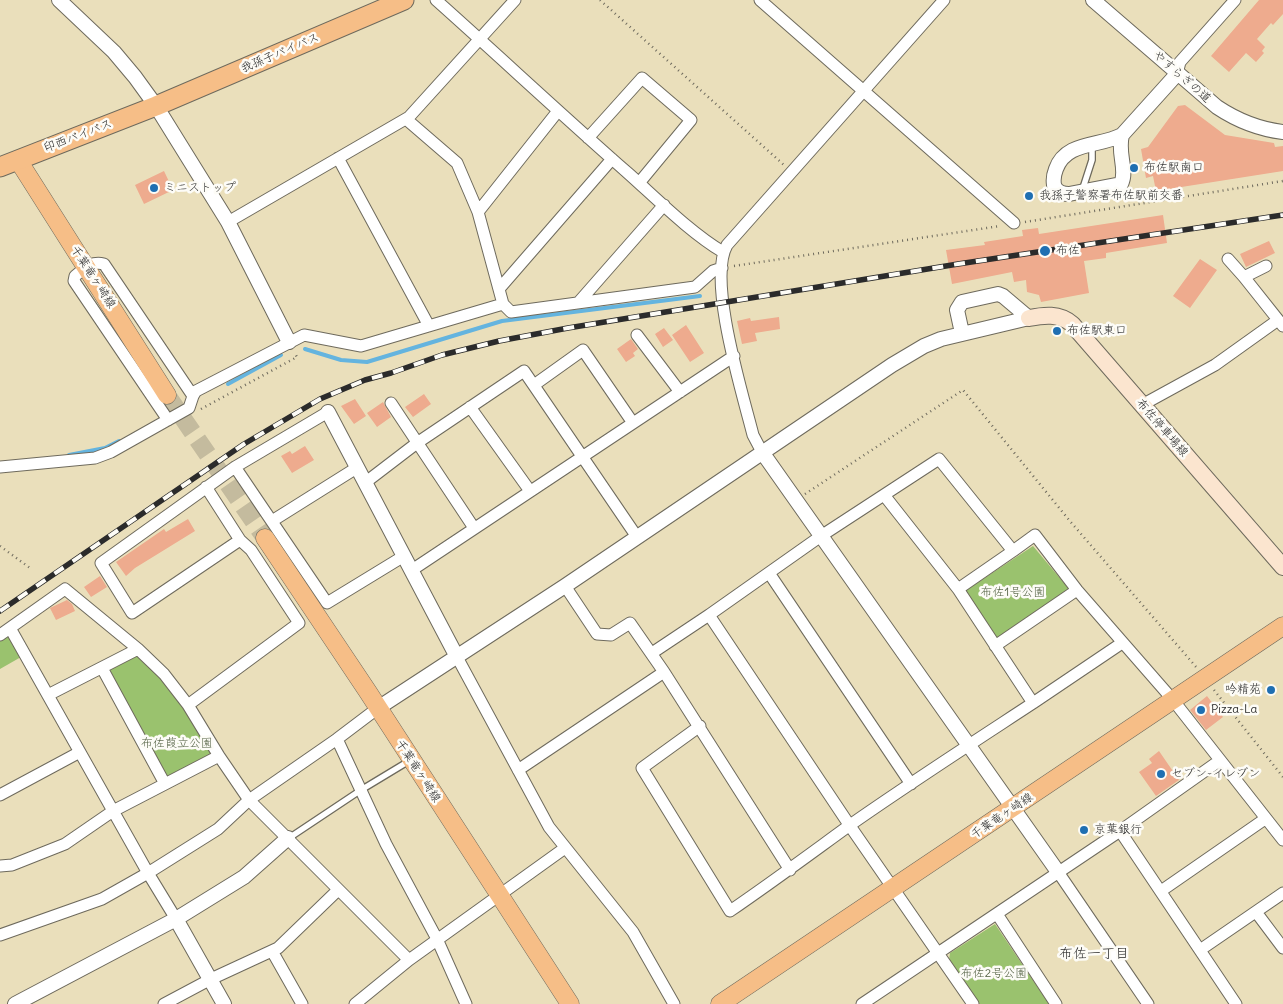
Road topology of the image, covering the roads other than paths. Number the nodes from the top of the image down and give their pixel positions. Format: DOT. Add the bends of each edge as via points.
graph roads {
  1 [pos="59,0"];
  2 [pos="404,0"];
  3 [pos="436,0"];
  4 [pos="515,0"];
  5 [pos="760,0"];
  6 [pos="944,0"];
  7 [pos="1093,0"];
  8 [pos="1235,0"];
  9 [pos="480,40"];
  10 [pos="1177,74"];
  11 [pos="864,92"];
  12 [pos="156,106"];
  13 [pos="558,111"];
  14 [pos="406,118"];
  15 [pos="1283,132"];
  16 [pos="1122,135"];
  17 [pos="588,138"];
  18 [pos="1092,145"];
  19 [pos="338,158"];
  20 [pos="612,159"];
  21 [pos="18,160"];
  22 [pos="0,167"];
  23 [pos="639,183"];
  24 [pos="1081,192"];
  25 [pos="664,205"];
  26 [pos="478,212"];
  27 [pos="228,222"];
  28 [pos="1014,223"];
  29 [pos="723,252"];
  30 [pos="1228,260"];
  31 [pos="87,266"];
  32 [pos="1266,266"];
  33 [pos="722,268"];
  34 [pos="1244,277"];
  35 [pos="499,289"];
  36 [pos="578,302"];
  37 [pos="503,304"];
  38 [pos="1029,318"];
  39 [pos="1280,323"];
  40 [pos="429,326"];
  41 [pos="962,333"];
  42 [pos="637,336"];
  43 [pos="289,342"];
  44 [pos="734,356"];
  45 [pos="534,385"];
  46 [pos="680,392"];
  47 [pos="167,394"];
  48 [pos="192,396"];
  49 [pos="390,403"];
  50 [pos="1142,405"];
  51 [pos="470,407"];
  52 [pos="328,412"];
  53 [pos="168,420"];
  54 [pos="633,423"];
  55 [pos="417,443"];
  56 [pos="762,452"];
  57 [pos="582,457"];
  58 [pos="0,467"];
  59 [pos="235,467"];
  60 [pos="358,467"];
  61 [pos="366,482"];
  62 [pos="206,487"];
  63 [pos="530,491"];
  64 [pos="884,494"];
  65 [pos="272,521"];
  66 [pos="474,528"];
  67 [pos="821,536"];
  68 [pos="637,537"];
  69 [pos="264,538"];
  70 [pos="240,540"];
  71 [pos="1013,551"];
  72 [pos="404,556"];
  73 [pos="1283,567"];
  74 [pos="412,570"];
  75 [pos="769,573"];
  76 [pos="565,586"];
  77 [pos="958,589"];
  78 [pos="1077,590"];
  79 [pos="709,615"];
  80 [pos="1283,626"];
  81 [pos="10,628"];
  82 [pos="0,635"];
  83 [pos="1122,643"];
  84 [pos="995,646"];
  85 [pos="138,649"];
  86 [pos="652,653"];
  87 [pos="457,656"];
  88 [pos="102,668"];
  89 [pos="664,672"];
  90 [pos="48,695"];
  91 [pos="1173,700"];
  92 [pos="1033,702"];
  93 [pos="188,705"];
  94 [pos="378,708"];
  95 [pos="700,726"];
  96 [pos="337,739"];
  97 [pos="970,745"];
  98 [pos="80,752"];
  99 [pos="219,756"];
  100 [pos="411,760"];
  101 [pos="1220,761"];
  102 [pos="518,770"];
  103 [pos="165,784"];
  104 [pos="911,784"];
  105 [pos="2,790"];
  106 [pos="361,790"];
  107 [pos="249,800"];
  108 [pos="1014,807"];
  109 [pos="113,811"];
  110 [pos="1265,819"];
  111 [pos="850,826"];
  112 [pos="1120,831"];
  113 [pos="288,838"];
  114 [pos="1283,840"];
  115 [pos="565,848"];
  116 [pos="0,866"];
  117 [pos="790,870"];
  118 [pos="1058,872"];
  119 [pos="148,873"];
  120 [pos="893,888"];
  121 [pos="338,890"];
  122 [pos="1161,891"];
  123 [pos="1283,893"];
  124 [pos="499,895"];
  125 [pos="1256,912"];
  126 [pos="996,914"];
  127 [pos="176,919"];
  128 [pos="0,935"];
  129 [pos="438,939"];
  130 [pos="1283,948"];
  131 [pos="1200,950"];
  132 [pos="272,951"];
  133 [pos="939,952"];
  134 [pos="409,960"];
  135 [pos="210,979"];
  136 [pos="461,1002"];
  137 [pos="15,1004"];
  138 [pos="164,1004"];
  139 [pos="224,1004"];
  140 [pos="302,1004"];
  141 [pos="354,1004"];
  142 [pos="570,1004"];
  143 [pos="674,1004"];
  144 [pos="720,1004"];
  145 [pos="862,1004"];
  146 [pos="973,1004"];
  147 [pos="1056,1004"];
  148 [pos="1148,1004"];
  149 [pos="1236,1004"];
  1 -- 12 [label="street" via="136,76"];
  2 -- 12 [label="highway, 我孫子バイパス"];
  3 -- 9 [label="street"];
  4 -- 9 [label="street"];
  5 -- 11 [label="street"];
  6 -- 11 [label="street"];
  7 -- 10 [label="street, やすらぎの道"];
  8 -- 10 [label="street" via="1180,62"];
  9 -- 13 [label="street"];
  9 -- 14 [label="street"];
  10 -- 15 [label="street, やすらぎの道" via="1233,117 1249,125"];
  10 -- 16 [label="street"];
  11 -- 28 [label="street"];
  11 -- 29 [label="street"];
  12 -- 21 [label="highway, 印西バイパス"];
  12 -- 27 [label="street"];
  13 -- 17 [label="street"];
  13 -- 26 [label="street"];
  14 -- 19 [label="street"];
  14 -- 26 [label="street" via="457,163"];
  16 -- 18 [label="street"];
  16 -- 24 [label="street" via="1120,151 1124,175 1121,184"];
  17 -- 20 [label="street"];
  17 -- 23 [label="street" via="642,78 691,120"];
  18 -- 24 [label="lane" via="1092,160"];
  18 -- 24 [label="street" via="1071,150 1058,164 1054,174 1053,182 1058,192"];
  19 -- 27 [label="street"];
  19 -- 40 [label="street"];
  20 -- 23 [label="street"];
  20 -- 35 [label="street"];
  21 -- 22 [label="highway, 印西バイパス"];
  21 -- 31 [label="main road, 千葉竜ヶ崎線"];
  23 -- 25 [label="street"];
  25 -- 29 [label="street"];
  25 -- 36 [label="street"];
  26 -- 35 [label="street"];
  27 -- 43 [label="street"];
  29 -- 33 [label="street"];
  30 -- 34 [label="street"];
  31 -- 47 [label="main road, 千葉竜ヶ崎線"];
  31 -- 48 [label="street" via="96,262 104,264"];
  31 -- 53 [label="street" via="75,276 74,281"];
  32 -- 34 [label="street"];
  33 -- 36 [label="street" via="695,286"];
  33 -- 44 [label="street" via="722,302"];
  34 -- 39 [label="street"];
  35 -- 37 [label="street"];
  36 -- 37 [label="street" via="511,312"];
  37 -- 40 [label="street"];
  38 -- 41 [label="street"];
  38 -- 41 [label="street" via="998,294 962,302 957,310"];
  38 -- 50 [label="main road, 布佐停車場線" via="1051,315 1066,319"];
  39 -- 50 [label="street" via="1215,365"];
  40 -- 43 [label="street" via="361,346 304,335"];
  41 -- 56 [label="street" via="924,346 892,365"];
  42 -- 46 [label="street"];
  43 -- 48 [label="street"];
  44 -- 46 [label="street"];
  44 -- 56 [label="street" via="753,436"];
  45 -- 51 [label="street" via="524,371"];
  45 -- 54 [label="street" via="583,350"];
  45 -- 57 [label="street"];
  46 -- 54 [label="street"];
  48 -- 53 [label="street" via="189,408"];
  49 -- 55 [label="street"];
  50 -- 73 [label="main road, 布佐停車場線"];
  51 -- 55 [label="street"];
  51 -- 63 [label="street"];
  52 -- 59 [label="street"];
  52 -- 60 [label="street"];
  53 -- 58 [label="street" via="95,458"];
  54 -- 57 [label="street"];
  55 -- 61 [label="street"];
  55 -- 66 [label="street"];
  56 -- 67 [label="street"];
  56 -- 68 [label="street"];
  57 -- 63 [label="street"];
  57 -- 68 [label="street"];
  59 -- 62 [label="street"];
  59 -- 65 [label="street"];
  60 -- 61 [label="street"];
  60 -- 65 [label="street"];
  61 -- 72 [label="street"];
  62 -- 70 [label="street"];
  62 -- 70 [label="street" via="101,563 132,613"];
  63 -- 66 [label="street"];
  64 -- 67 [label="street"];
  64 -- 71 [label="street" via="939,459"];
  64 -- 77 [label="street"];
  65 -- 72 [label="street" via="327,603"];
  66 -- 74 [label="street"];
  67 -- 75 [label="street"];
  67 -- 97 [label="street"];
  68 -- 76 [label="street"];
  69 -- 94 [label="main road, 千葉竜ヶ崎線"];
  70 -- 93 [label="street" via="251,550 299,623"];
  71 -- 77 [label="street"];
  71 -- 78 [label="street" via="1035,535"];
  72 -- 74 [label="street"];
  74 -- 87 [label="street"];
  75 -- 79 [label="street"];
  75 -- 104 [label="street"];
  76 -- 86 [label="street" via="597,634 611,635 630,623"];
  76 -- 87 [label="street"];
  77 -- 84 [label="street"];
  78 -- 83 [label="street"];
  78 -- 84 [label="street"];
  79 -- 86 [label="street"];
  79 -- 111 [label="street"];
  80 -- 91 [label="main road, 千葉竜ヶ崎線"];
  81 -- 82 [label="street"];
  81 -- 85 [label="street" via="65,589"];
  81 -- 90 [label="street"];
  83 -- 91 [label="street"];
  83 -- 92 [label="street"];
  84 -- 92 [label="street"];
  85 -- 88 [label="street"];
  85 -- 93 [label="street" via="164,674"];
  86 -- 89 [label="street"];
  87 -- 94 [label="street"];
  87 -- 102 [label="street"];
  88 -- 90 [label="street"];
  88 -- 103 [label="street"];
  89 -- 95 [label="street"];
  89 -- 102 [label="street"];
  90 -- 98 [label="street"];
  91 -- 101 [label="street"];
  91 -- 108 [label="main road, 千葉竜ヶ崎線"];
  92 -- 97 [label="street"];
  93 -- 99 [label="street"];
  94 -- 96 [label="street"];
  94 -- 100 [label="main road, 千葉竜ヶ崎線"];
  95 -- 117 [label="street"];
  95 -- 117 [label="street" via="642,768 730,911"];
  96 -- 106 [label="street"];
  96 -- 107 [label="street"];
  97 -- 104 [label="street"];
  97 -- 108 [label="street"];
  98 -- 105 [label="street"];
  98 -- 109 [label="street"];
  99 -- 103 [label="street"];
  99 -- 107 [label="street"];
  100 -- 106 [label="lane"];
  100 -- 124 [label="main road, 千葉竜ヶ崎線"];
  101 -- 110 [label="street"];
  101 -- 112 [label="street"];
  102 -- 115 [label="street" via="549,827"];
  103 -- 109 [label="street"];
  104 -- 111 [label="street"];
  106 -- 113 [label="lane"];
  106 -- 129 [label="street" via="386,844"];
  107 -- 113 [label="street"];
  107 -- 119 [label="street" via="218,829"];
  108 -- 118 [label="street"];
  108 -- 120 [label="main road, 千葉竜ヶ崎線"];
  109 -- 116 [label="street" via="65,844 12,865"];
  109 -- 119 [label="street"];
  110 -- 114 [label="street"];
  110 -- 122 [label="street"];
  111 -- 117 [label="street"];
  111 -- 120 [label="street"];
  112 -- 118 [label="street"];
  112 -- 122 [label="street"];
  113 -- 121 [label="street"];
  113 -- 127 [label="street" via="244,877"];
  115 -- 124 [label="street"];
  115 -- 143 [label="street" via="632,932"];
  118 -- 126 [label="street"];
  118 -- 148 [label="street"];
  119 -- 127 [label="street"];
  119 -- 128 [label="street" via="102,899"];
  120 -- 133 [label="street"];
  120 -- 144 [label="main road, 千葉竜ヶ崎線"];
  121 -- 132 [label="street"];
  121 -- 134 [label="street"];
  122 -- 131 [label="street"];
  123 -- 125 [label="street"];
  124 -- 129 [label="street"];
  124 -- 142 [label="main road, 千葉竜ヶ崎線"];
  125 -- 130 [label="street"];
  125 -- 131 [label="street"];
  126 -- 133 [label="street"];
  126 -- 147 [label="street"];
  127 -- 135 [label="street"];
  127 -- 137 [label="street"];
  129 -- 134 [label="street"];
  129 -- 136 [label="street"];
  131 -- 149 [label="street"];
  132 -- 135 [label="street"];
  132 -- 140 [label="street"];
  133 -- 145 [label="street"];
  133 -- 146 [label="street"];
  134 -- 141 [label="street"];
  135 -- 138 [label="street"];
  135 -- 139 [label="street"];
}
